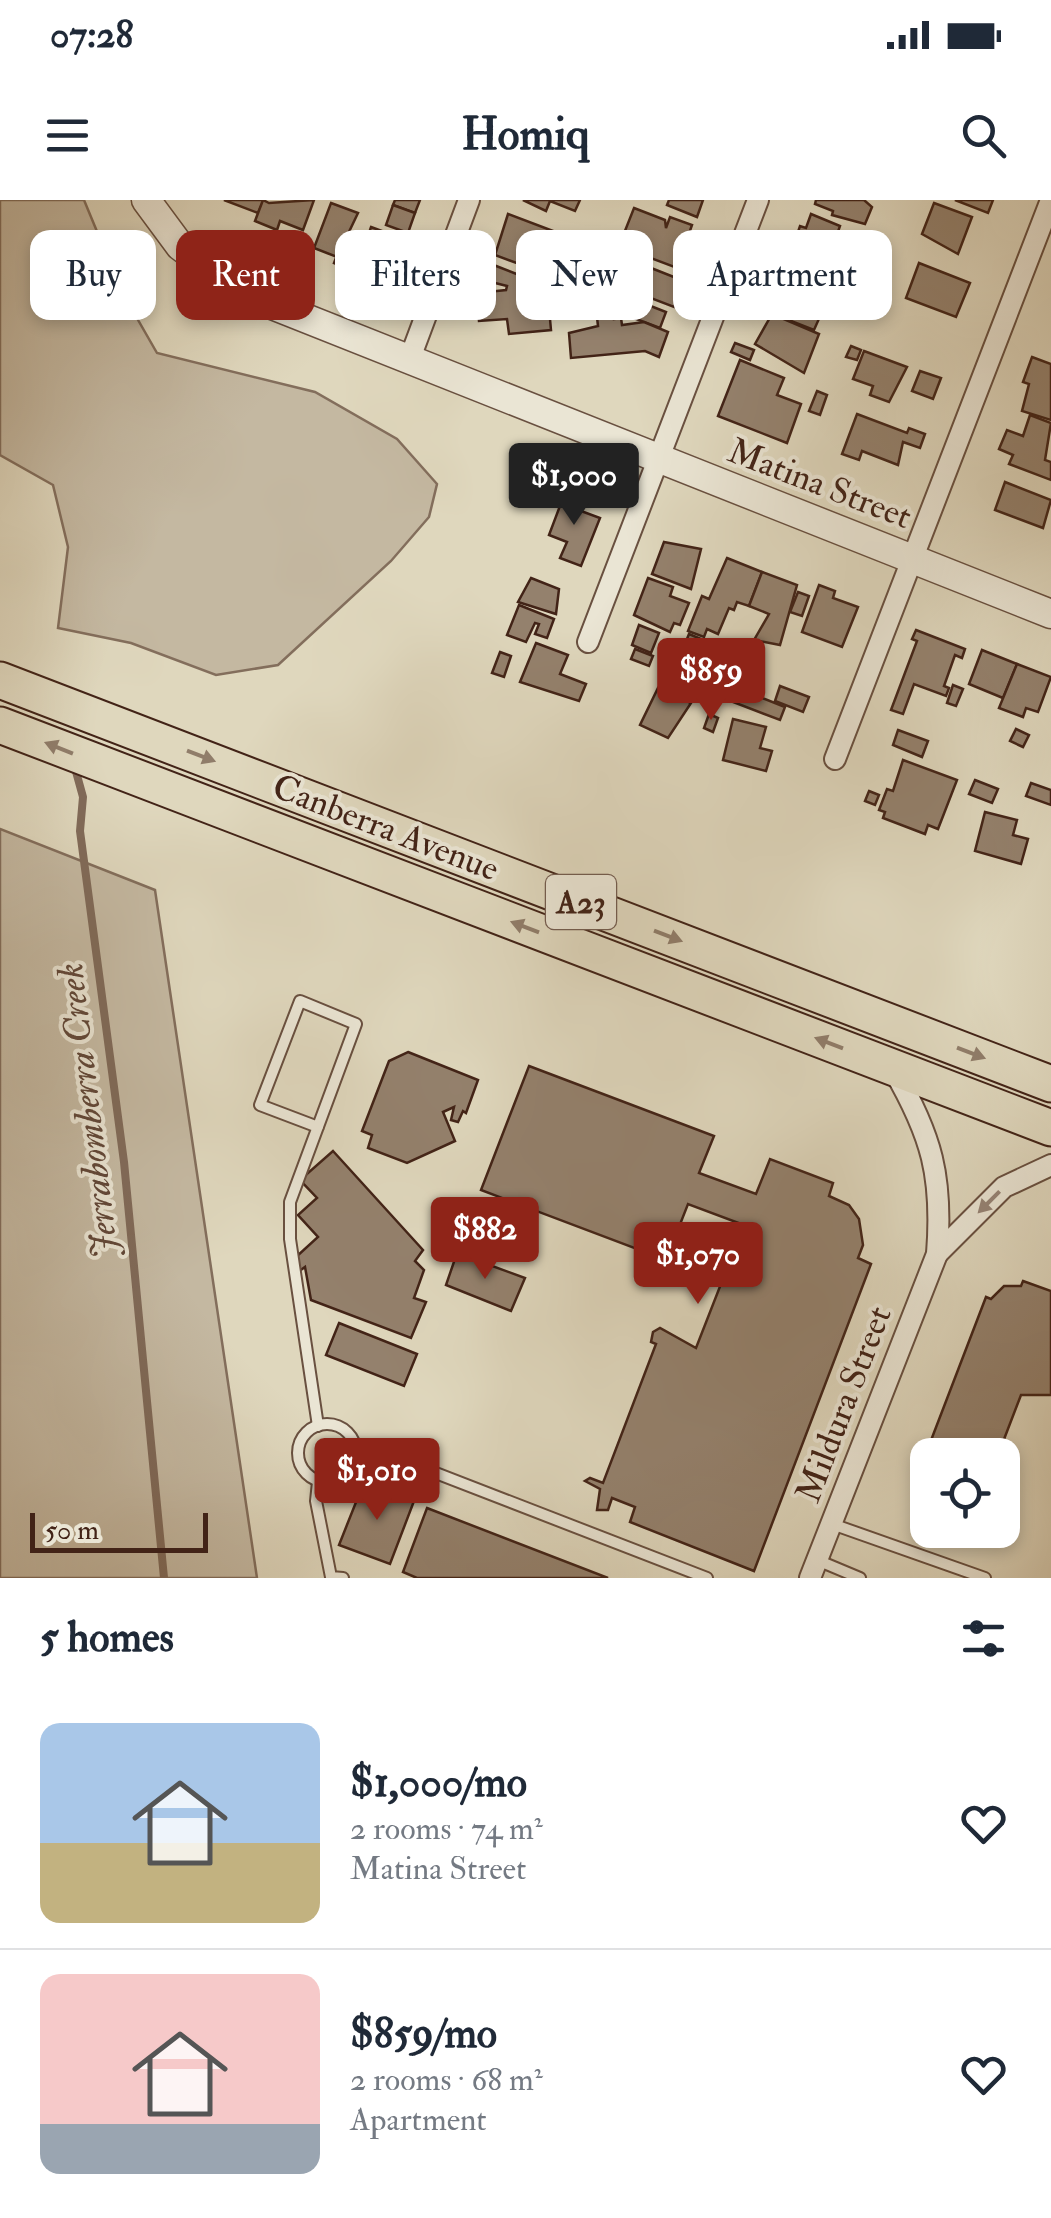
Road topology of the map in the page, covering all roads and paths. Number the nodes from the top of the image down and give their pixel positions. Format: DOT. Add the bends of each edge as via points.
graph roads {
  1 [pos="146,200"];
  2 [pos="470,200"];
  3 [pos="758,200"];
  4 [pos="1050,200"];
  5 [pos="410,358"];
  6 [pos="659,462"];
  7 [pos="912,559"];
  8 [pos="1051,614"];
  9 [pos="588,642"];
  10 [pos="0,680"];
  11 [pos="0,725"];
  12 [pos="835,759"];
  13 [pos="892,1067"];
  14 [pos="1051,1084"];
  15 [pos="318,1127"];
  16 [pos="1051,1128"];
  17 [pos="1051,1165"];
  18 [pos="936,1254"];
  19 [pos="318,1426"];
  20 [pos="355,1446"];
  21 [pos="318,1482"];
  22 [pos="831,1523"];
  23 [pos="813,1569"];
  24 [pos="343,1578"];
  25 [pos="706,1578"];
  26 [pos="860,1578"];
  27 [pos="985,1578"];
  1 -- 5 [label="street, Matina Street" via="180,246 242,293"];
  2 -- 5 [label="street"];
  3 -- 6 [label="street"];
  4 -- 7 [label="street"];
  5 -- 6 [label="street, Matina Street"];
  6 -- 7 [label="street, Matina Street"];
  6 -- 9 [label="street"];
  7 -- 8 [label="street, Matina Street"];
  7 -- 12 [label="street"];
  10 -- 14 [label="highway, Canberra Avenue / A23, one-way"];
  13 -- 11 [label="highway, Canberra Avenue / A23, one-way"];
  13 -- 16 [label="highway, Canberra Avenue / A23"];
  13 -- 18 [label="street, Mildura Street" via="936,1158"];
  15 -- 15 [label="lane" via="356,1024 300,1001 260,1105"];
  15 -- 19 [label="lane" via="288,1220"];
  17 -- 18 [label="street, Mildura Street, one-way" via="1004,1187"];
  18 -- 22 [label="street, Mildura Street"];
  19 -- 20 [label="lane" via="342,1428"];
  19 -- 21 [label="lane" via="297,1448 306,1475"];
  20 -- 21 [label="lane" via="346,1476"];
  20 -- 25 [label="lane"];
  21 -- 24 [label="lane" via="332,1577"];
  22 -- 23 [label="street, Mildura Street"];
  22 -- 27 [label="lane"];
  23 -- 26 [label="lane"];
}
